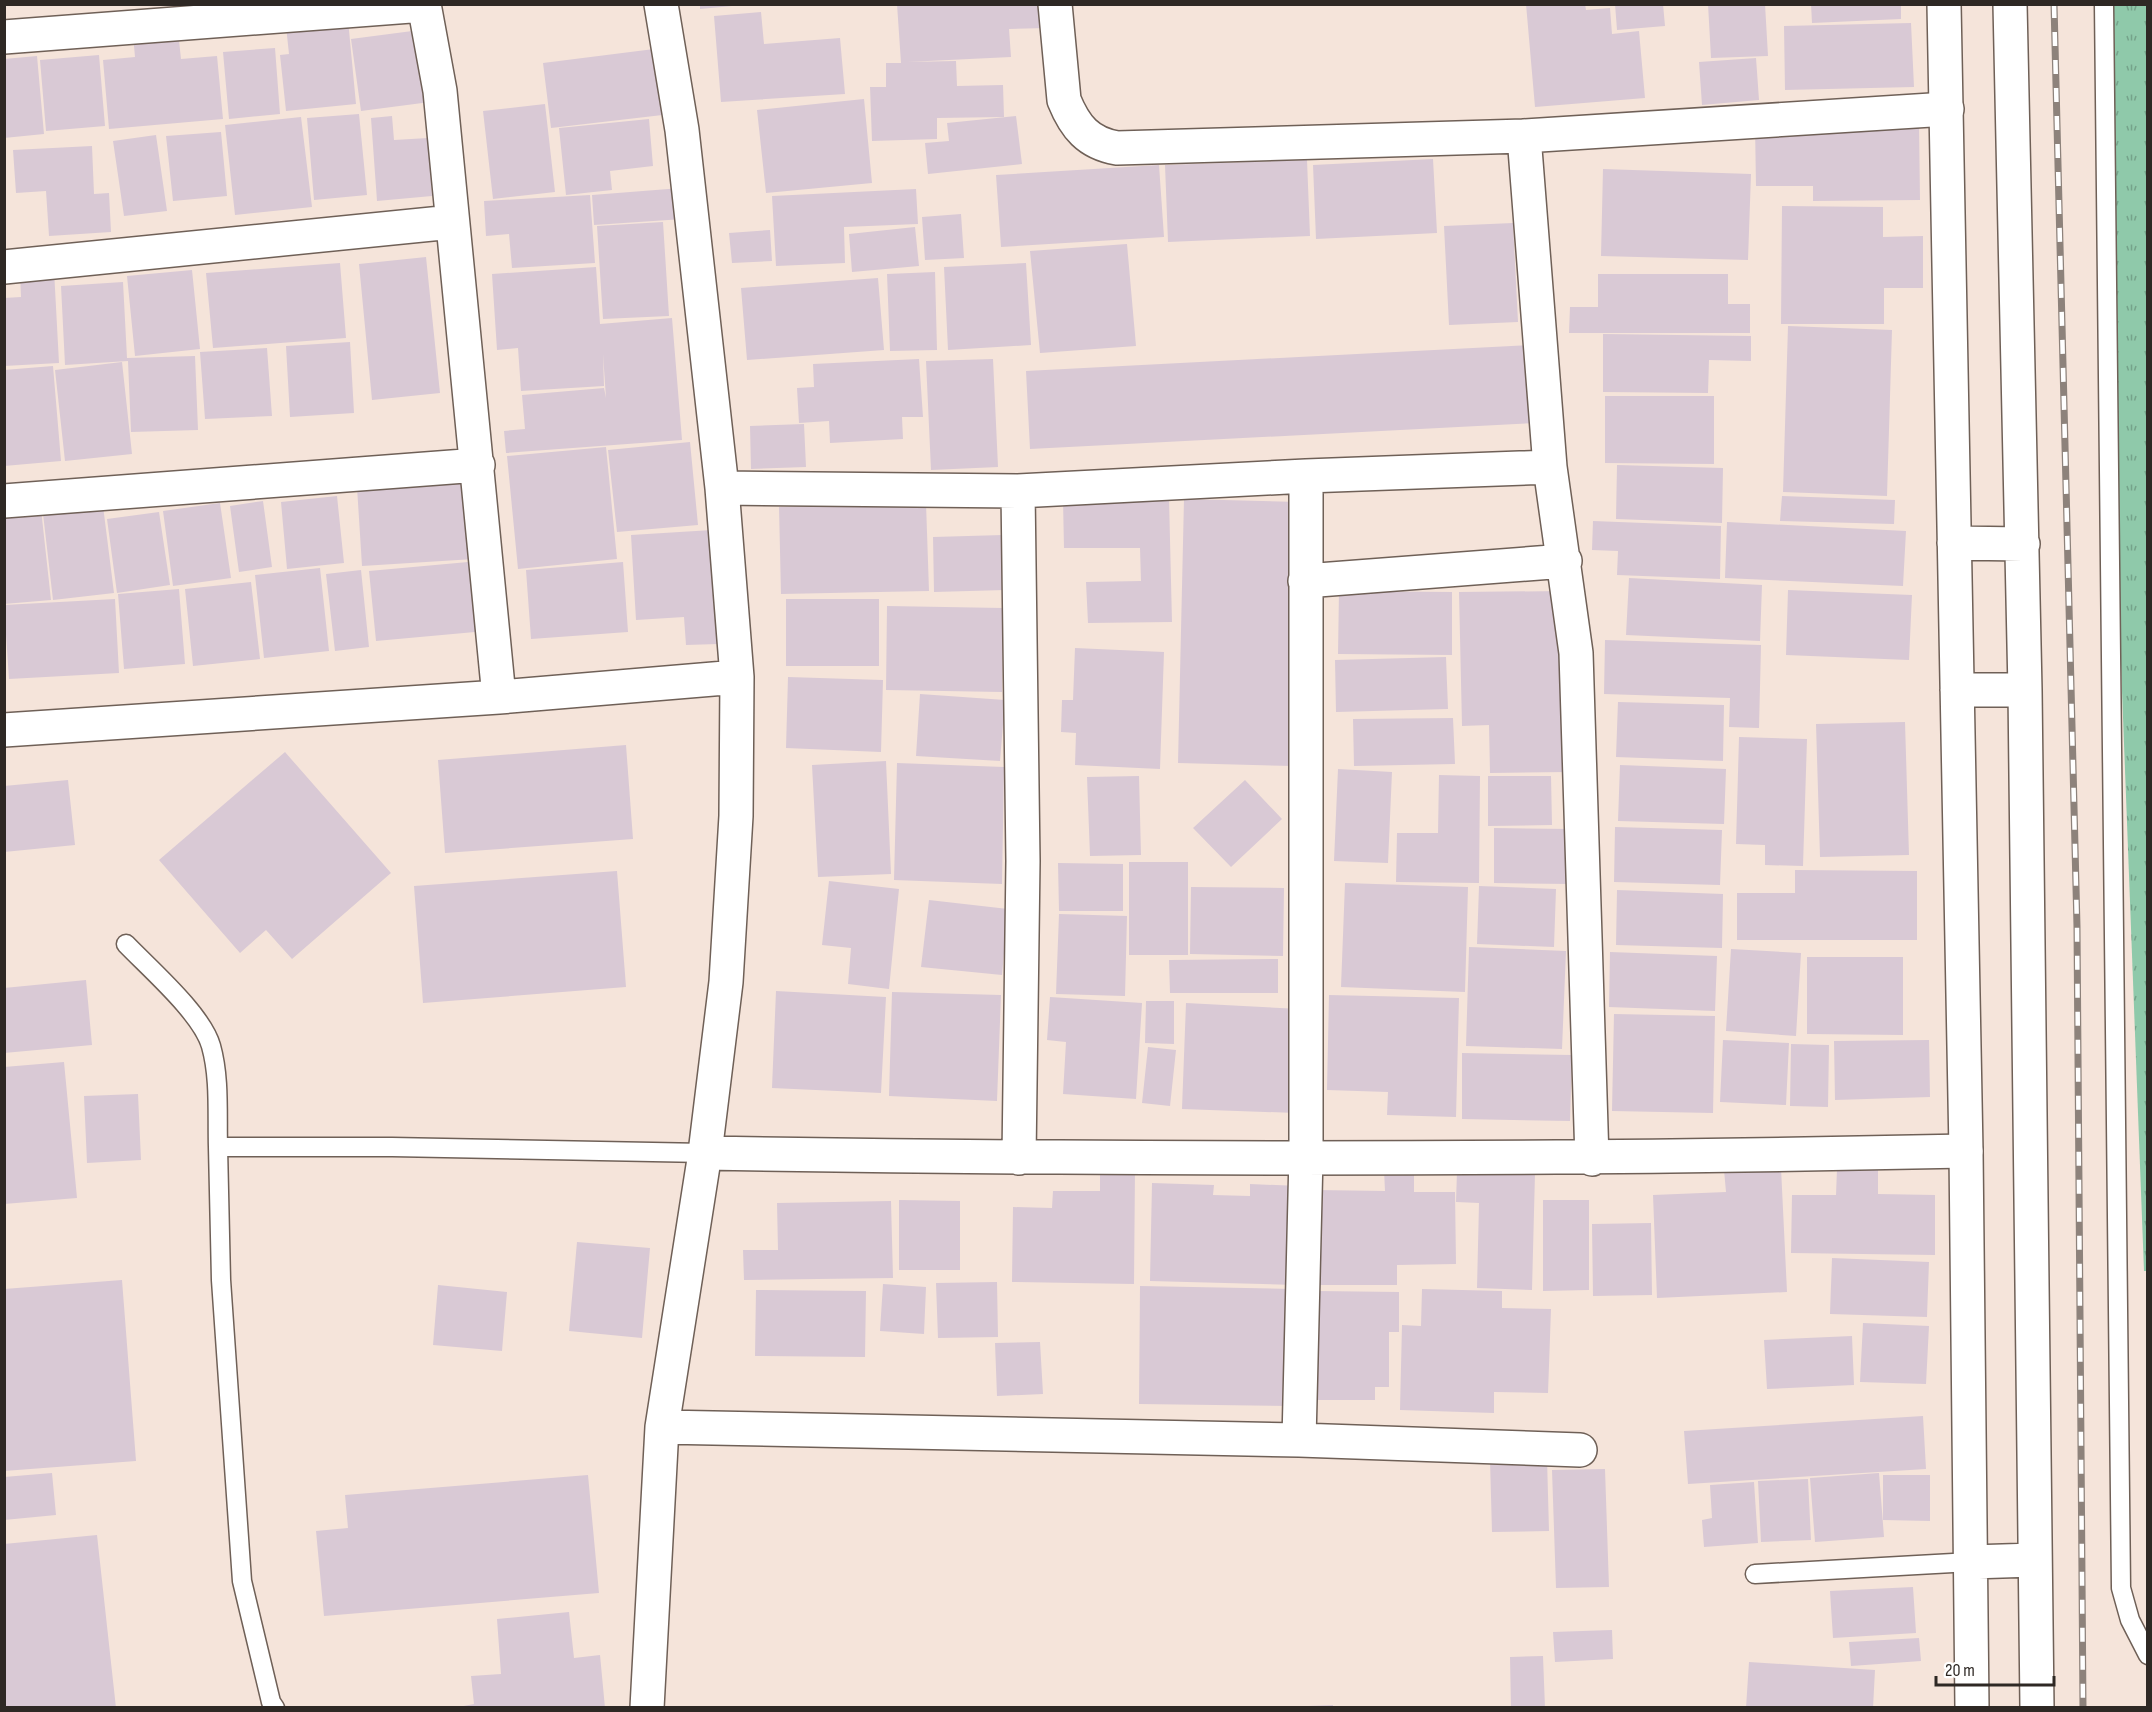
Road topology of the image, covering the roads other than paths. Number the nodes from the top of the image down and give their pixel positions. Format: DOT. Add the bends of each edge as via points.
graph roads {
  1 [pos="661,4"];
  2 [pos="1055,4"];
  3 [pos="1944,4"];
  4 [pos="2010,4"];
  5 [pos="2104,4"];
  6 [pos="424,5"];
  7 [pos="4,37"];
  8 [pos="1947,108"];
  9 [pos="1524,136"];
  10 [pos="452,222"];
  11 [pos="4,267"];
  12 [pos="478,465"];
  13 [pos="1550,467"];
  14 [pos="1306,476"];
  15 [pos="722,488"];
  16 [pos="1018,491"];
  17 [pos="4,501"];
  18 [pos="1954,543"];
  19 [pos="2023,544"];
  20 [pos="1565,561"];
  21 [pos="1305,581"];
  22 [pos="737,677"];
  23 [pos="1957,690"];
  24 [pos="2025,690"];
  25 [pos="498,697"];
  26 [pos="4,730"];
  27 [pos="126,944"];
  28 [pos="218,1147"];
  29 [pos="1966,1151"];
  30 [pos="705,1153"];
  31 [pos="1305,1156"];
  32 [pos="1019,1158"];
  33 [pos="1592,1159"];
  34 [pos="662,1427"];
  35 [pos="1299,1440"];
  36 [pos="1581,1450"];
  37 [pos="2035,1560"];
  38 [pos="1971,1562"];
  39 [pos="1755,1574"];
  40 [pos="2148,1655"];
  41 [pos="275,1707"];
  42 [pos="647,1707"];
  43 [pos="1972,1707"];
  44 [pos="2037,1707"];
  1 -- 15 [label="main road" via="682,130"];
  2 -- 9 [label="main road" via="1064,100 1080,130 1105,146"];
  3 -- 8 [label="main road"];
  4 -- 19 [label="main road"];
  5 -- 40 [label="lane" via="2121,1588 2130,1620"];
  6 -- 7 [label="main road"];
  6 -- 10 [label="main road" via="440,91"];
  8 -- 9 [label="main road"];
  8 -- 18 [label="main road"];
  9 -- 13 [label="main road"];
  10 -- 11 [label="main road"];
  10 -- 12 [label="main road"];
  12 -- 17 [label="main road"];
  12 -- 25 [label="main road"];
  13 -- 14 [label="main road"];
  13 -- 20 [label="main road"];
  14 -- 16 [label="main road"];
  14 -- 21 [label="main road"];
  15 -- 16 [label="main road"];
  15 -- 22 [label="main road"];
  16 -- 32 [label="main road" via="1023,861"];
  18 -- 19 [label="main road"];
  18 -- 23 [label="main road"];
  19 -- 24 [label="main road"];
  20 -- 21 [label="main road"];
  20 -- 33 [label="main road" via="1576,653"];
  21 -- 31 [label="main road"];
  22 -- 25 [label="main road"];
  22 -- 30 [label="main road" via="736,816 726,982"];
  23 -- 24 [label="main road"];
  23 -- 29 [label="main road"];
  24 -- 37 [label="main road"];
  25 -- 26 [label="main road"];
  27 -- 28 [label="lane" via="197,1019 210,1043 216,1068"];
  28 -- 30 [label="lane"];
  28 -- 41 [label="lane" via="221,1280 242,1581 270,1702"];
  29 -- 33 [label="main road"];
  29 -- 38 [label="main road"];
  30 -- 32 [label="main road"];
  30 -- 34 [label="main road"];
  31 -- 32 [label="main road"];
  31 -- 33 [label="main road"];
  31 -- 35 [label="main road"];
  34 -- 35 [label="main road"];
  34 -- 42 [label="main road"];
  35 -- 36 [label="main road"];
  37 -- 38 [label="main road"];
  37 -- 44 [label="main road"];
  38 -- 39 [label="lane"];
  38 -- 43 [label="main road"];
}
